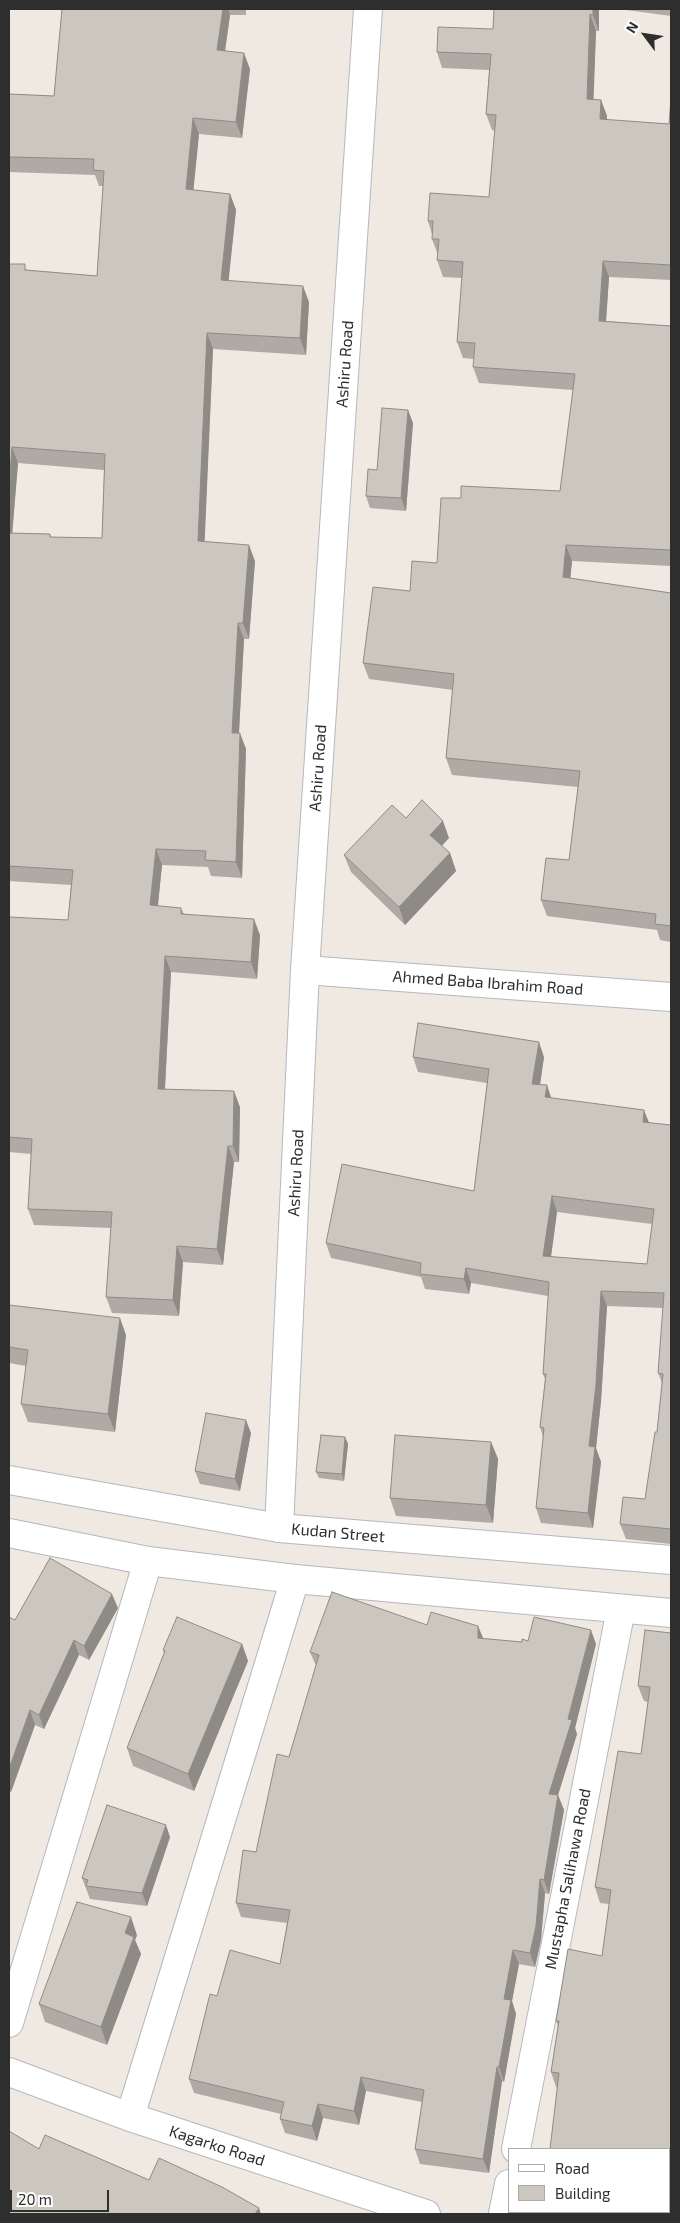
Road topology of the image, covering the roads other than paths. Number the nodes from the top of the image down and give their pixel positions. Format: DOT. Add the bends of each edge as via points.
graph roads {
  1 [pos="368,9"];
  2 [pos="305,970"];
  3 [pos="671,997"];
  4 [pos="9,1480"];
  5 [pos="279,1528"];
  6 [pos="9,1533"];
  7 [pos="671,1560"];
  8 [pos="148,1561"];
  9 [pos="295,1579"];
  10 [pos="621,1609"];
  11 [pos="671,1613"];
  12 [pos="9,2024"];
  13 [pos="9,2072"];
  14 [pos="130,2117"];
  15 [pos="516,2148"];
  16 [pos="508,2189"];
  17 [pos="426,2214"];
  18 [pos="503,2214"];
  1 -- 2 [label="street, Ashiru Road"];
  2 -- 3 [label="street, Ahmed Baba Ibrahim Road"];
  2 -- 5 [label="street, Ashiru Road"];
  4 -- 5 [label="street, Kudan Street"];
  5 -- 7 [label="street, Kudan Street"];
  6 -- 8 [label="street"];
  8 -- 9 [label="street"];
  8 -- 12 [label="street"];
  9 -- 10 [label="street"];
  9 -- 14 [label="street"];
  10 -- 11 [label="street"];
  10 -- 15 [label="street, Mustapha Salihawa Road"];
  13 -- 14 [label="street, Kagarko Road"];
  14 -- 17 [label="street, Kagarko Road"];
  16 -- 18 [label="street"];
}
